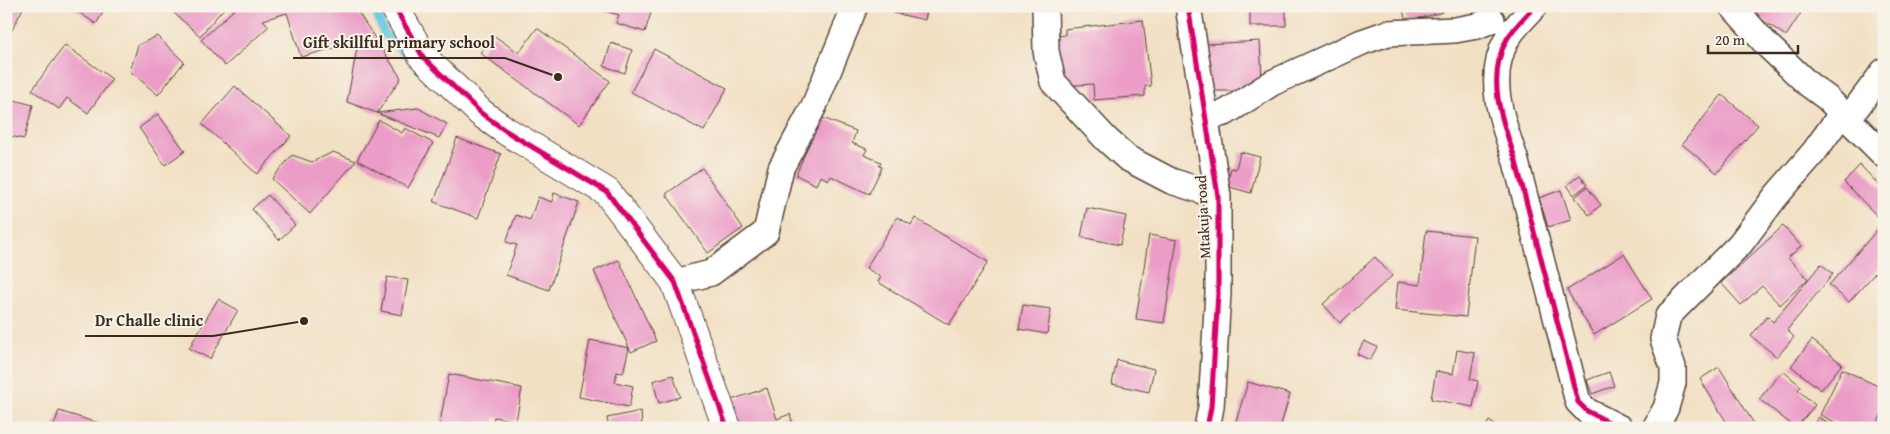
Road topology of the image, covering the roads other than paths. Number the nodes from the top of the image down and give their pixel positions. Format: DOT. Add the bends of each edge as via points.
graph roads {
  1 [pos="394,6"];
  2 [pos="855,6"];
  3 [pos="1045,6"];
  4 [pos="1188,6"];
  5 [pos="1535,6"];
  6 [pos="1732,6"];
  7 [pos="1495,21"];
  8 [pos="1884,71"];
  9 [pos="1205,116"];
  10 [pos="1845,116"];
  11 [pos="1884,155"];
  12 [pos="1218,196"];
  13 [pos="675,282"];
  14 [pos="727,428"];
  15 [pos="1207,428"];
  16 [pos="1620,428"];
  17 [pos="1654,428"];
  1 -- 13 [label="street" via="423,57 481,113 606,192"];
  2 -- 13 [label="street" via="814,106 781,168 766,232 711,272"];
  3 -- 12 [label="street" via="1046,51 1053,82 1127,158 1170,181"];
  4 -- 9 [label="street, Mtakuja road"];
  5 -- 7 [label="street"];
  6 -- 10 [label="street" via="1767,45"];
  7 -- 9 [label="street" via="1462,29 1388,33 1272,83 1225,113"];
  7 -- 16 [label="street" via="1499,56 1495,86 1502,122 1515,158 1574,391 1578,402 1587,411"];
  8 -- 10 [label="street"];
  9 -- 12 [label="street, Mtakuja road"];
  10 -- 11 [label="street"];
  10 -- 17 [label="street" via="1776,196 1740,244 1668,316 1663,339 1673,366 1673,383 1666,408"];
  12 -- 15 [label="street, Mtakuja road" via="1218,294"];
  13 -- 14 [label="street"];
}
